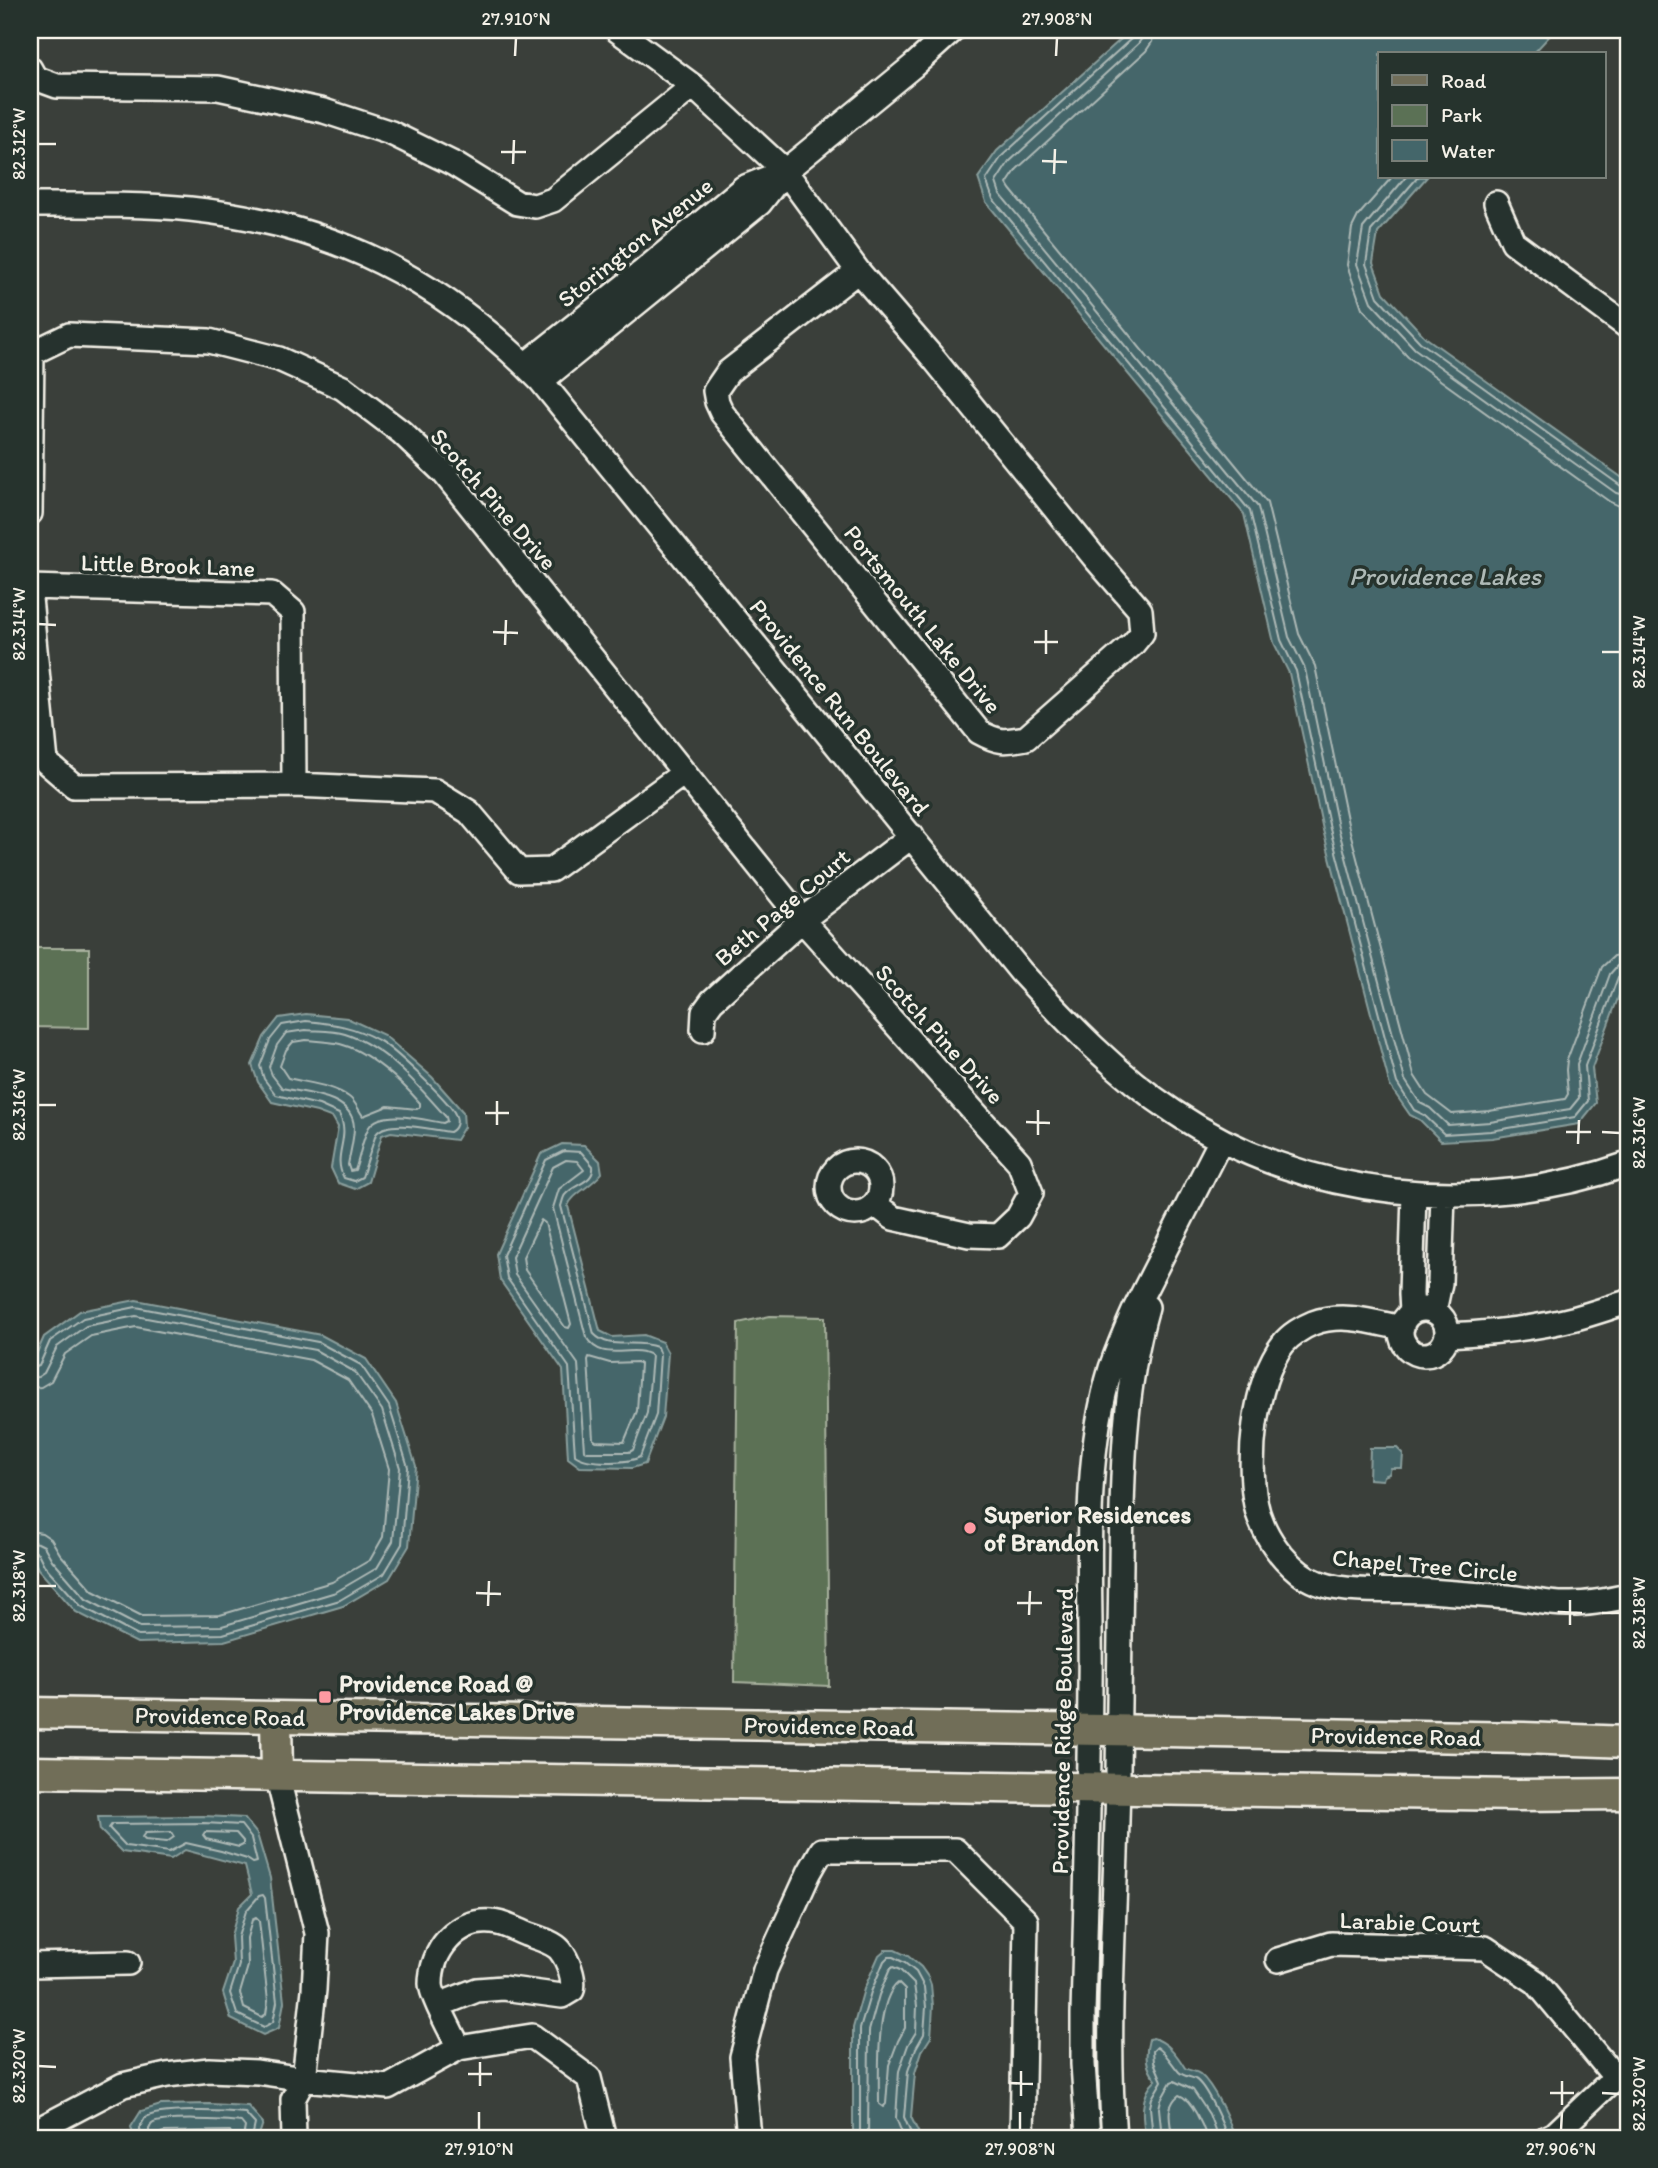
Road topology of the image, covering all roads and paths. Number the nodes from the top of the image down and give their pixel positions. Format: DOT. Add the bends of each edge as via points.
graph roads {
  1 [pos="617,30"];
  2 [pos="953,30"];
  3 [pos="30,69"];
  4 [pos="693,86"];
  5 [pos="785,171"];
  6 [pos="1496,203"];
  7 [pos="30,205"];
  8 [pos="858,271"];
  9 [pos="1628,327"];
  10 [pos="533,373"];
  11 [pos="30,513"];
  12 [pos="30,587"];
  13 [pos="30,598"];
  14 [pos="684,773"];
  15 [pos="294,785"];
  16 [pos="912,836"];
  17 [pos="802,920"];
  18 [pos="703,1030"];
  19 [pos="1221,1140"];
  20 [pos="1628,1164"];
  21 [pos="1414,1193"];
  22 [pos="1443,1194"];
  23 [pos="875,1204"];
  24 [pos="1628,1302"];
  25 [pos="1416,1317"];
  26 [pos="1447,1335"];
  27 [pos="1628,1596"];
  28 [pos="30,1713"];
  29 [pos="276,1717"];
  30 [pos="1104,1730"];
  31 [pos="1628,1742"];
  32 [pos="30,1772"];
  33 [pos="276,1775"];
  34 [pos="1088,1787"];
  35 [pos="1118,1788"];
  36 [pos="1628,1794"];
  37 [pos="1278,1960"];
  38 [pos="128,1963"];
  39 [pos="30,1965"];
  40 [pos="439,2006"];
  41 [pos="459,2048"];
  42 [pos="1622,2071"];
  43 [pos="304,2080"];
  44 [pos="30,2134"];
  45 [pos="294,2138"];
  46 [pos="604,2138"];
  47 [pos="749,2138"];
  48 [pos="1022,2138"];
  49 [pos="1088,2138"];
  50 [pos="1114,2138"];
  51 [pos="1546,2138"];
  1 -- 4 [label="street, Portsmouth Lake Drive"];
  2 -- 5 [label="street, Storington Avenue"];
  3 -- 4 [label="street" via="35,78 57,86 218,88 324,111 391,133 517,203 535,206 553,200"];
  4 -- 5 [label="street, Portsmouth Lake Drive"];
  5 -- 8 [label="street, Portsmouth Lake Drive"];
  5 -- 10 [label="street, Storington Avenue" via="760,203"];
  6 -- 9 [label="street" via="1513,242"];
  7 -- 10 [label="street, Providence Run Boulevard" via="188,209 301,230 364,253 409,277 494,337"];
  8 -- 8 [label="street, Portsmouth Lake Drive" via="1140,610 1142,633 1133,645 1026,738 995,741 979,732 717,402 715,391 728,372"];
  10 -- 16 [label="street, Providence Run Boulevard"];
  11 -- 14 [label="street, Scotch Pine Drive" via="32,353 69,335 209,341 279,359 343,388 401,432 444,473"];
  12 -- 15 [label="street, Little Brook Lane" via="272,594 293,612"];
  13 -- 15 [label="street" via="46,762 74,786"];
  14 -- 15 [label="street" via="551,870 519,871 469,812 435,791"];
  14 -- 17 [label="street, Scotch Pine Drive"];
  16 -- 17 [label="street, Beth Page Court"];
  16 -- 19 [label="street, Providence Run Boulevard" via="1021,972 1094,1048 1166,1107"];
  17 -- 18 [label="street, Beth Page Court" via="712,1001 704,1012"];
  17 -- 23 [label="street, Scotch Pine Drive" via="1019,1162 1031,1193 1018,1217 998,1236 969,1235 893,1218"];
  19 -- 21 [label="street, Providence Run Boulevard" via="1307,1173"];
  19 -- 30 [label="street, Providence Ridge Boulevard" via="1122,1338 1099,1424 1091,1506"];
  20 -- 22 [label="street, Providence Run Boulevard" via="1549,1184"];
  21 -- 22 [label="street, Providence Run Boulevard"];
  21 -- 25 [label="street" via="1411,1294"];
  22 -- 25 [label="street" via="1440,1283"];
  24 -- 26 [label="street" via="1530,1328"];
  25 -- 26 [label="street" via="1444,1321"];
  25 -- 26 [label="street" via="1404,1343 1408,1349 1421,1355 1436,1353"];
  25 -- 27 [label="street, Chapel Tree Circle" via="1327,1319 1283,1343 1269,1369 1256,1418 1252,1478 1258,1512 1279,1552 1307,1578 1339,1588 1417,1590 1555,1604"];
  28 -- 29 [label="main road, Providence Road"];
  29 -- 30 [label="main road, Providence Road"];
  29 -- 33 [label="main road"];
  30 -- 31 [label="main road, Providence Road"];
  30 -- 34 [label="street, Providence Ridge Boulevard"];
  30 -- 35 [label="street, Providence Ridge Boulevard"];
  32 -- 33 [label="main road"];
  33 -- 34 [label="main road"];
  33 -- 43 [label="street" via="317,1933"];
  34 -- 35 [label="main road"];
  34 -- 49 [label="street, Providence Ridge Boulevard" via="1083,2014"];
  35 -- 36 [label="main road"];
  35 -- 50 [label="street, Providence Ridge Boulevard" via="1111,2021"];
  37 -- 42 [label="street, Larabie Court" via="1331,1944 1485,1948 1536,1982"];
  38 -- 39 [label="street"];
  40 -- 40 [label="street" via="430,1986 438,1951 461,1926 491,1922 544,1940 560,1950 575,1983 562,1996 503,1988 477,1990"];
  40 -- 41 [label="street"];
  41 -- 43 [label="street" via="388,2087"];
  41 -- 46 [label="street" via="532,2036 589,2078"];
  42 -- 51 [label="street"];
  43 -- 44 [label="street" via="209,2070 167,2075 123,2085"];
  43 -- 45 [label="street" via="293,2099"];
  47 -- 48 [label="street" via="742,2057 765,1970 822,1850 955,1850 1026,1921"];
}
